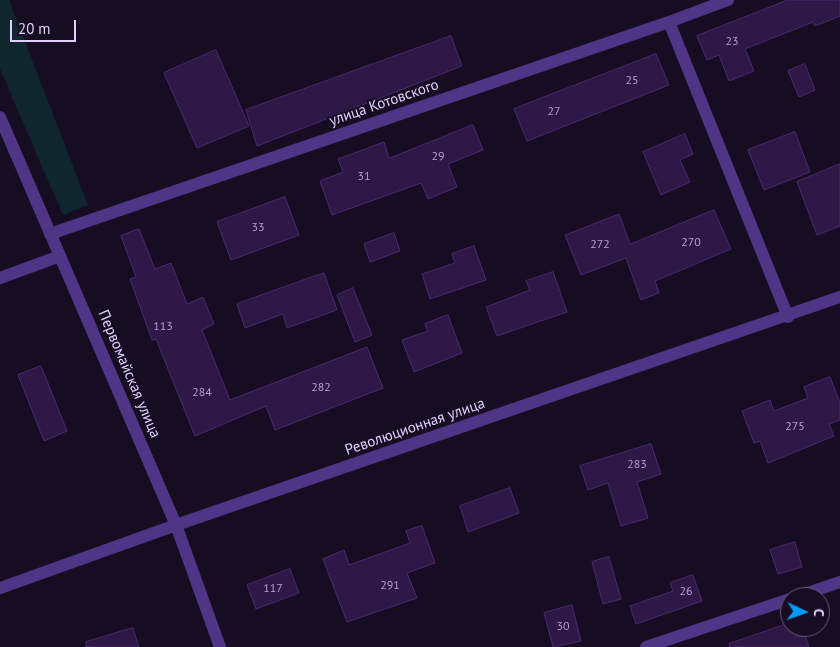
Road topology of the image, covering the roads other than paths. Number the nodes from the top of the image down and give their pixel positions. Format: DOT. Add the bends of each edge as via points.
graph roads {
  1 [pos="728,0"];
  2 [pos="669,22"];
  3 [pos="0,117"];
  4 [pos="50,234"];
  5 [pos="60,256"];
  6 [pos="0,278"];
  7 [pos="840,297"];
  8 [pos="788,317"];
  9 [pos="176,525"];
  10 [pos="840,582"];
  11 [pos="825,587"];
  12 [pos="0,588"];
  13 [pos="780,602"];
  14 [pos="220,647"];
  15 [pos="646,647"];
  1 -- 2 [label="street, улица Котовского"];
  2 -- 4 [label="street, улица Котовского"];
  2 -- 8 [label="street"];
  3 -- 4 [label="street, Первомайская улица"];
  4 -- 5 [label="street, Первомайская улица"];
  5 -- 6 [label="street"];
  5 -- 9 [label="street, Первомайская улица"];
  7 -- 8 [label="street, Революционная улица"];
  8 -- 9 [label="street, Революционная улица"];
  9 -- 12 [label="street, Революционная улица"];
  9 -- 14 [label="street, Первомайская улица"];
  10 -- 11 [label="street"];
  13 -- 15 [label="street"];
}
